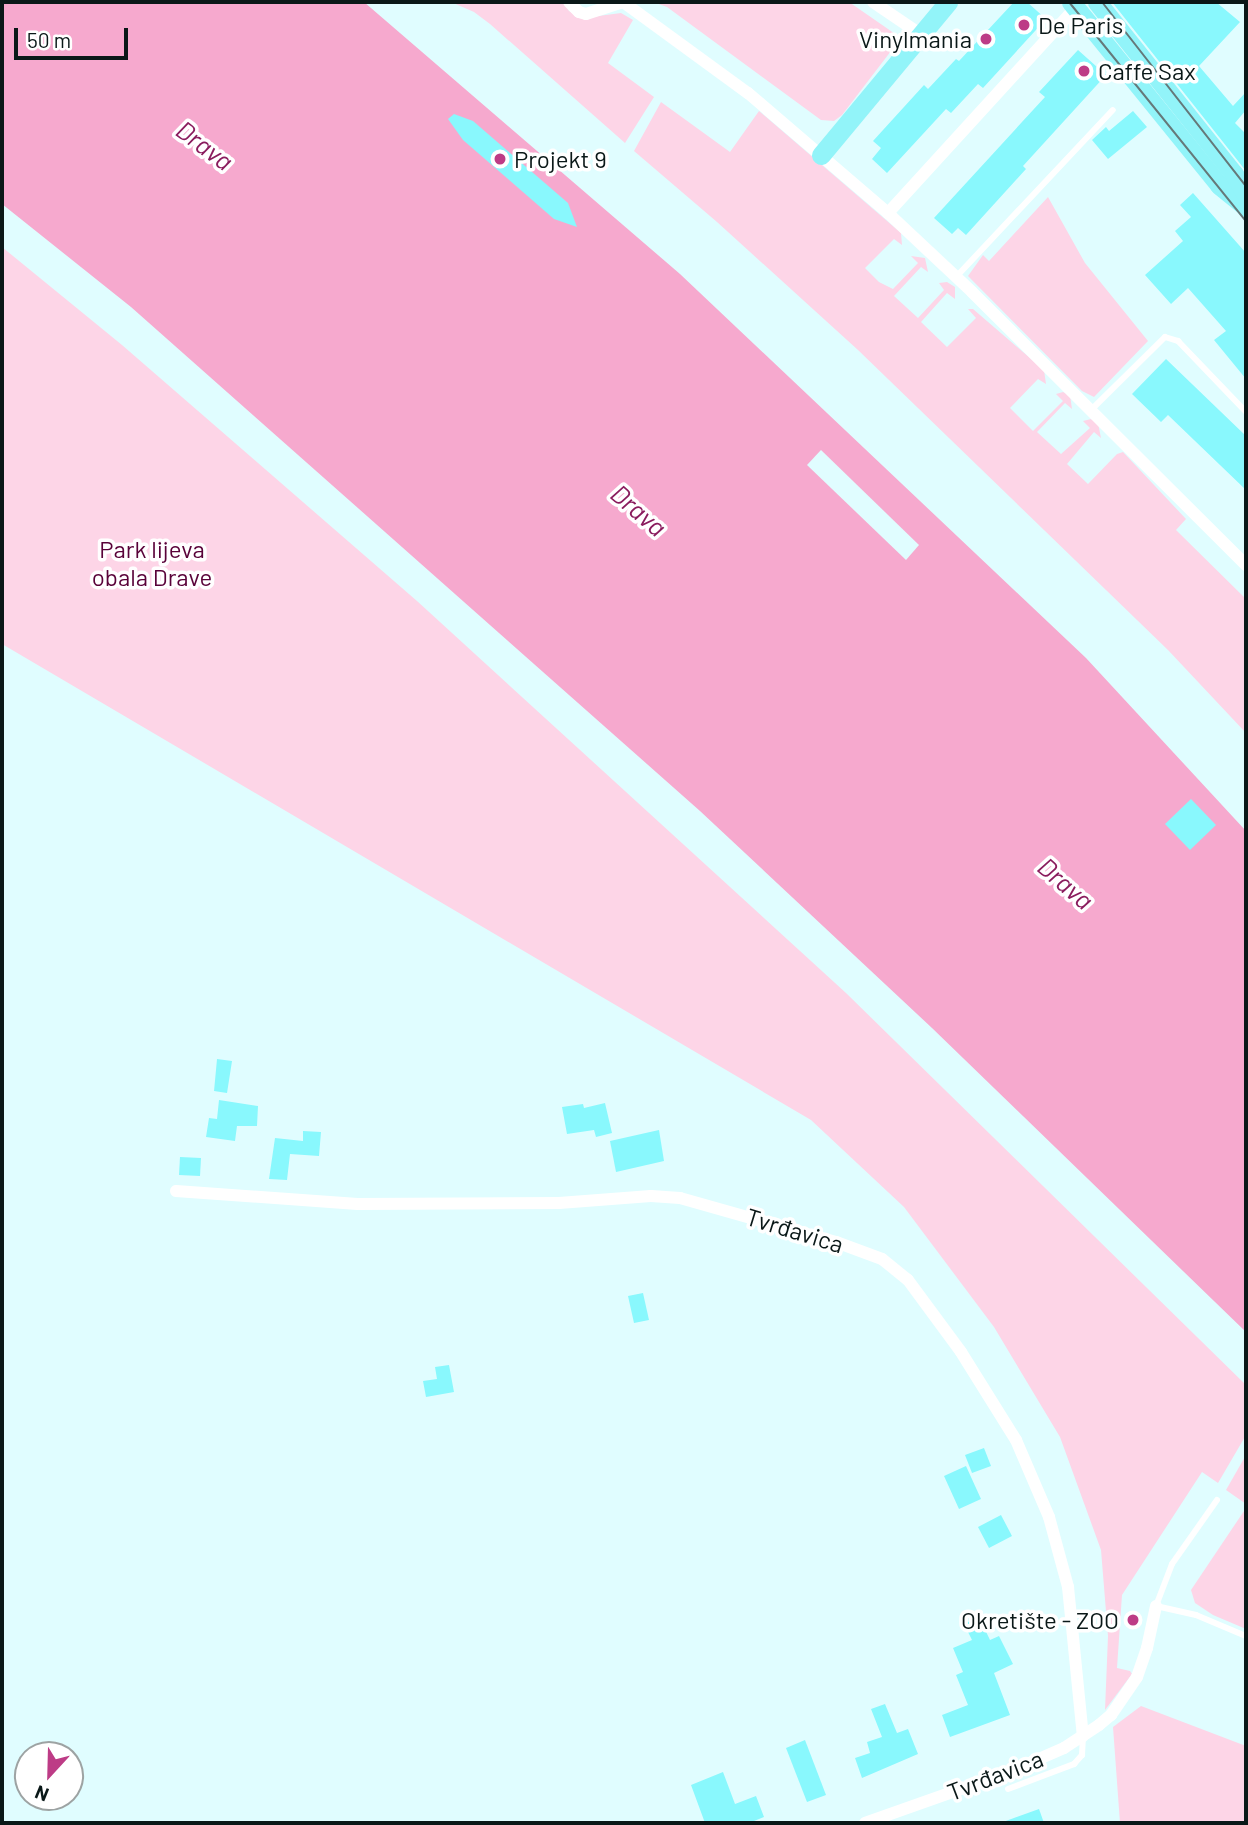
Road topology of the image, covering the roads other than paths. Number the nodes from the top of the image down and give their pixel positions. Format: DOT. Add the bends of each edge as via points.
graph roads {
  1 [pos="569,2"];
  2 [pos="623,2"];
  3 [pos="873,2"];
  4 [pos="948,2"];
  5 [pos="1097,2"];
  6 [pos="1072,6"];
  7 [pos="920,34"];
  8 [pos="1113,110"];
  9 [pos="821,155"];
  10 [pos="1246,195"];
  11 [pos="1246,207"];
  12 [pos="888,213"];
  13 [pos="956,277"];
  14 [pos="1091,410"];
  15 [pos="1246,412"];
  16 [pos="1246,565"];
  17 [pos="176,1191"];
  18 [pos="1217,1500"];
  19 [pos="1156,1606"];
  20 [pos="1246,1636"];
  21 [pos="1083,1737"];
  22 [pos="1008,1789"];
  23 [pos="865,1823"];
  1 -- 2 [label="street" via="586,14"];
  2 -- 9 [label="street" via="717,70"];
  3 -- 7 [label="street"];
  4 -- 7 [label="main road"];
  5 -- 10 [label="main road"];
  6 -- 11 [label="main road" via="1219,185"];
  6 -- 12 [label="street"];
  7 -- 9 [label="main road"];
  8 -- 13 [label="lane"];
  9 -- 12 [label="street"];
  12 -- 13 [label="street"];
  13 -- 14 [label="street"];
  14 -- 15 [label="lane" via="1165,337 1178,341"];
  14 -- 16 [label="street"];
  17 -- 21 [label="street, Tvrđavica" via="358,1203 680,1198 882,1259 908,1280 967,1362 1016,1440 1049,1517 1068,1587"];
  18 -- 19 [label="lane" via="1172,1564"];
  19 -- 20 [label="lane" via="1196,1615"];
  19 -- 21 [label="street, Tvrđavica" via="1137,1677 1111,1715"];
  21 -- 22 [label="lane" via="1082,1755 1074,1764"];
  21 -- 23 [label="street, Tvrđavica" via="1009,1772"];
}
